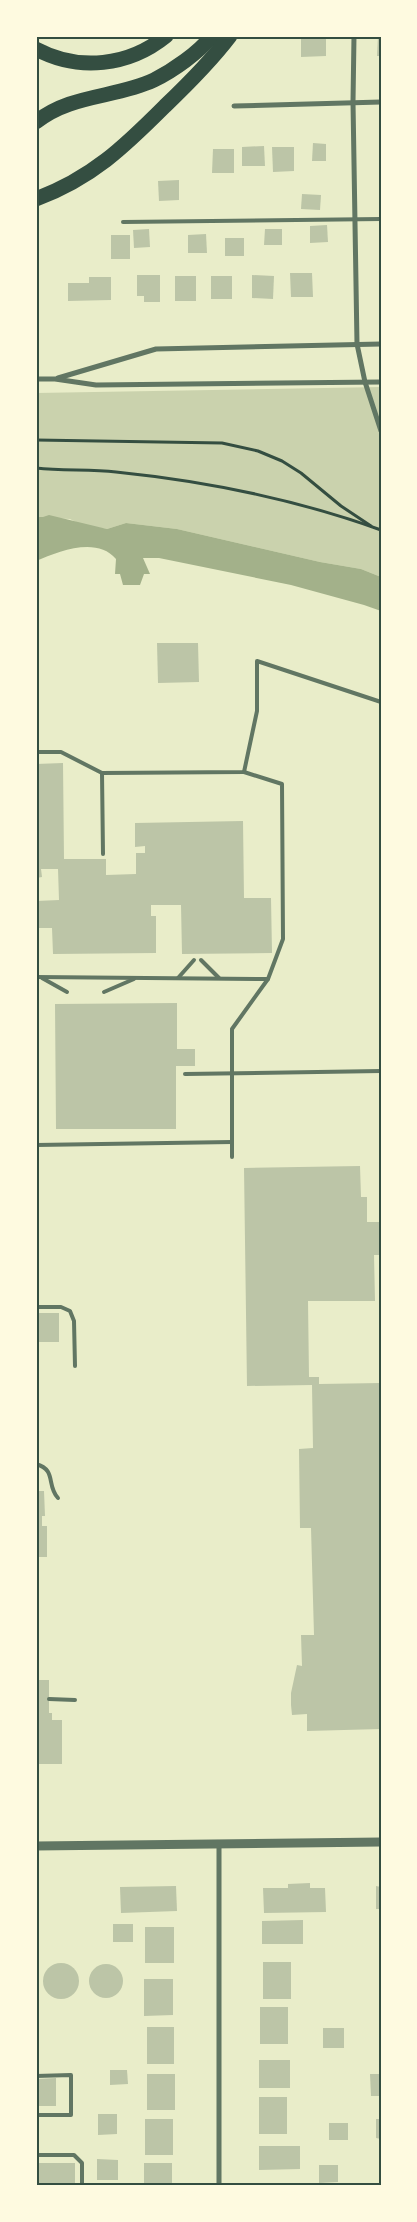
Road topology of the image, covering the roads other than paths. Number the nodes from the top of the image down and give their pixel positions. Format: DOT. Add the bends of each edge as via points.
graph roads {
  1 [pos="166,36"];
  2 [pos="212,36"];
  3 [pos="230,36"];
  4 [pos="354,36"];
  5 [pos="36,49"];
  6 [pos="353,102"];
  7 [pos="381,102"];
  8 [pos="234,106"];
  9 [pos="36,122"];
  10 [pos="36,199"];
  11 [pos="355,219"];
  12 [pos="381,219"];
  13 [pos="123,222"];
  14 [pos="357,344"];
  15 [pos="381,344"];
  16 [pos="36,379"];
  17 [pos="55,379"];
  18 [pos="365,382"];
  19 [pos="381,382"];
  20 [pos="381,431"];
  21 [pos="381,702"];
  22 [pos="36,752"];
  23 [pos="244,772"];
  24 [pos="102,773"];
  25 [pos="103,854"];
  26 [pos="194,960"];
  27 [pos="201,960"];
  28 [pos="38,977"];
  29 [pos="136,978"];
  30 [pos="178,978"];
  31 [pos="219,978"];
  32 [pos="268,979"];
  33 [pos="66,992"];
  34 [pos="104,992"];
  35 [pos="381,1071"];
  36 [pos="232,1073"];
  37 [pos="185,1074"];
  38 [pos="232,1142"];
  39 [pos="36,1145"];
  40 [pos="232,1157"];
  41 [pos="36,1308"];
  42 [pos="75,1366"];
  43 [pos="36,1464"];
  44 [pos="58,1498"];
  45 [pos="49,1699"];
  46 [pos="75,1700"];
  47 [pos="381,1842"];
  48 [pos="219,1844"];
  49 [pos="36,1846"];
  50 [pos="36,2076"];
  51 [pos="36,2115"];
  52 [pos="36,2155"];
  53 [pos="82,2186"];
  54 [pos="219,2186"];
  1 -- 5 [label="highway" via="131,57 99,63 61,59"];
  2 -- 9 [label="highway" via="178,65 154,80 74,102"];
  3 -- 10 [label="highway" via="189,84 112,158 79,180"];
  4 -- 6 [label="street"];
  6 -- 7 [label="street"];
  6 -- 8 [label="street"];
  6 -- 11 [label="street"];
  11 -- 12 [label="lane"];
  11 -- 13 [label="lane"];
  11 -- 14 [label="street"];
  14 -- 15 [label="street"];
  14 -- 17 [label="street" via="156,349"];
  14 -- 18 [label="street"];
  16 -- 17 [label="street"];
  17 -- 18 [label="street" via="96,385"];
  18 -- 19 [label="street"];
  18 -- 20 [label="street"];
  21 -- 23 [label="lane" via="257,661 257,711"];
  22 -- 24 [label="lane" via="61,752"];
  23 -- 24 [label="lane"];
  23 -- 32 [label="lane" via="282,784 283,938"];
  24 -- 25 [label="lane"];
  26 -- 30 [label="lane"];
  27 -- 31 [label="lane"];
  28 -- 29 [label="lane"];
  28 -- 33 [label="lane"];
  29 -- 30 [label="lane"];
  29 -- 34 [label="lane"];
  30 -- 31 [label="lane"];
  31 -- 32 [label="lane"];
  32 -- 36 [label="lane" via="232,1029"];
  35 -- 36 [label="lane"];
  36 -- 37 [label="lane"];
  36 -- 38 [label="lane"];
  38 -- 39 [label="lane"];
  38 -- 40 [label="lane"];
  41 -- 42 [label="lane" via="61,1307 70,1311 74,1321"];
  43 -- 44 [label="lane" via="50,1473 53,1492"];
  45 -- 46 [label="lane"];
  47 -- 48 [label="street"];
  48 -- 49 [label="street"];
  48 -- 54 [label="street"];
  50 -- 51 [label="lane" via="71,2075 71,2115"];
  52 -- 53 [label="lane" via="74,2155 82,2163"];
}
